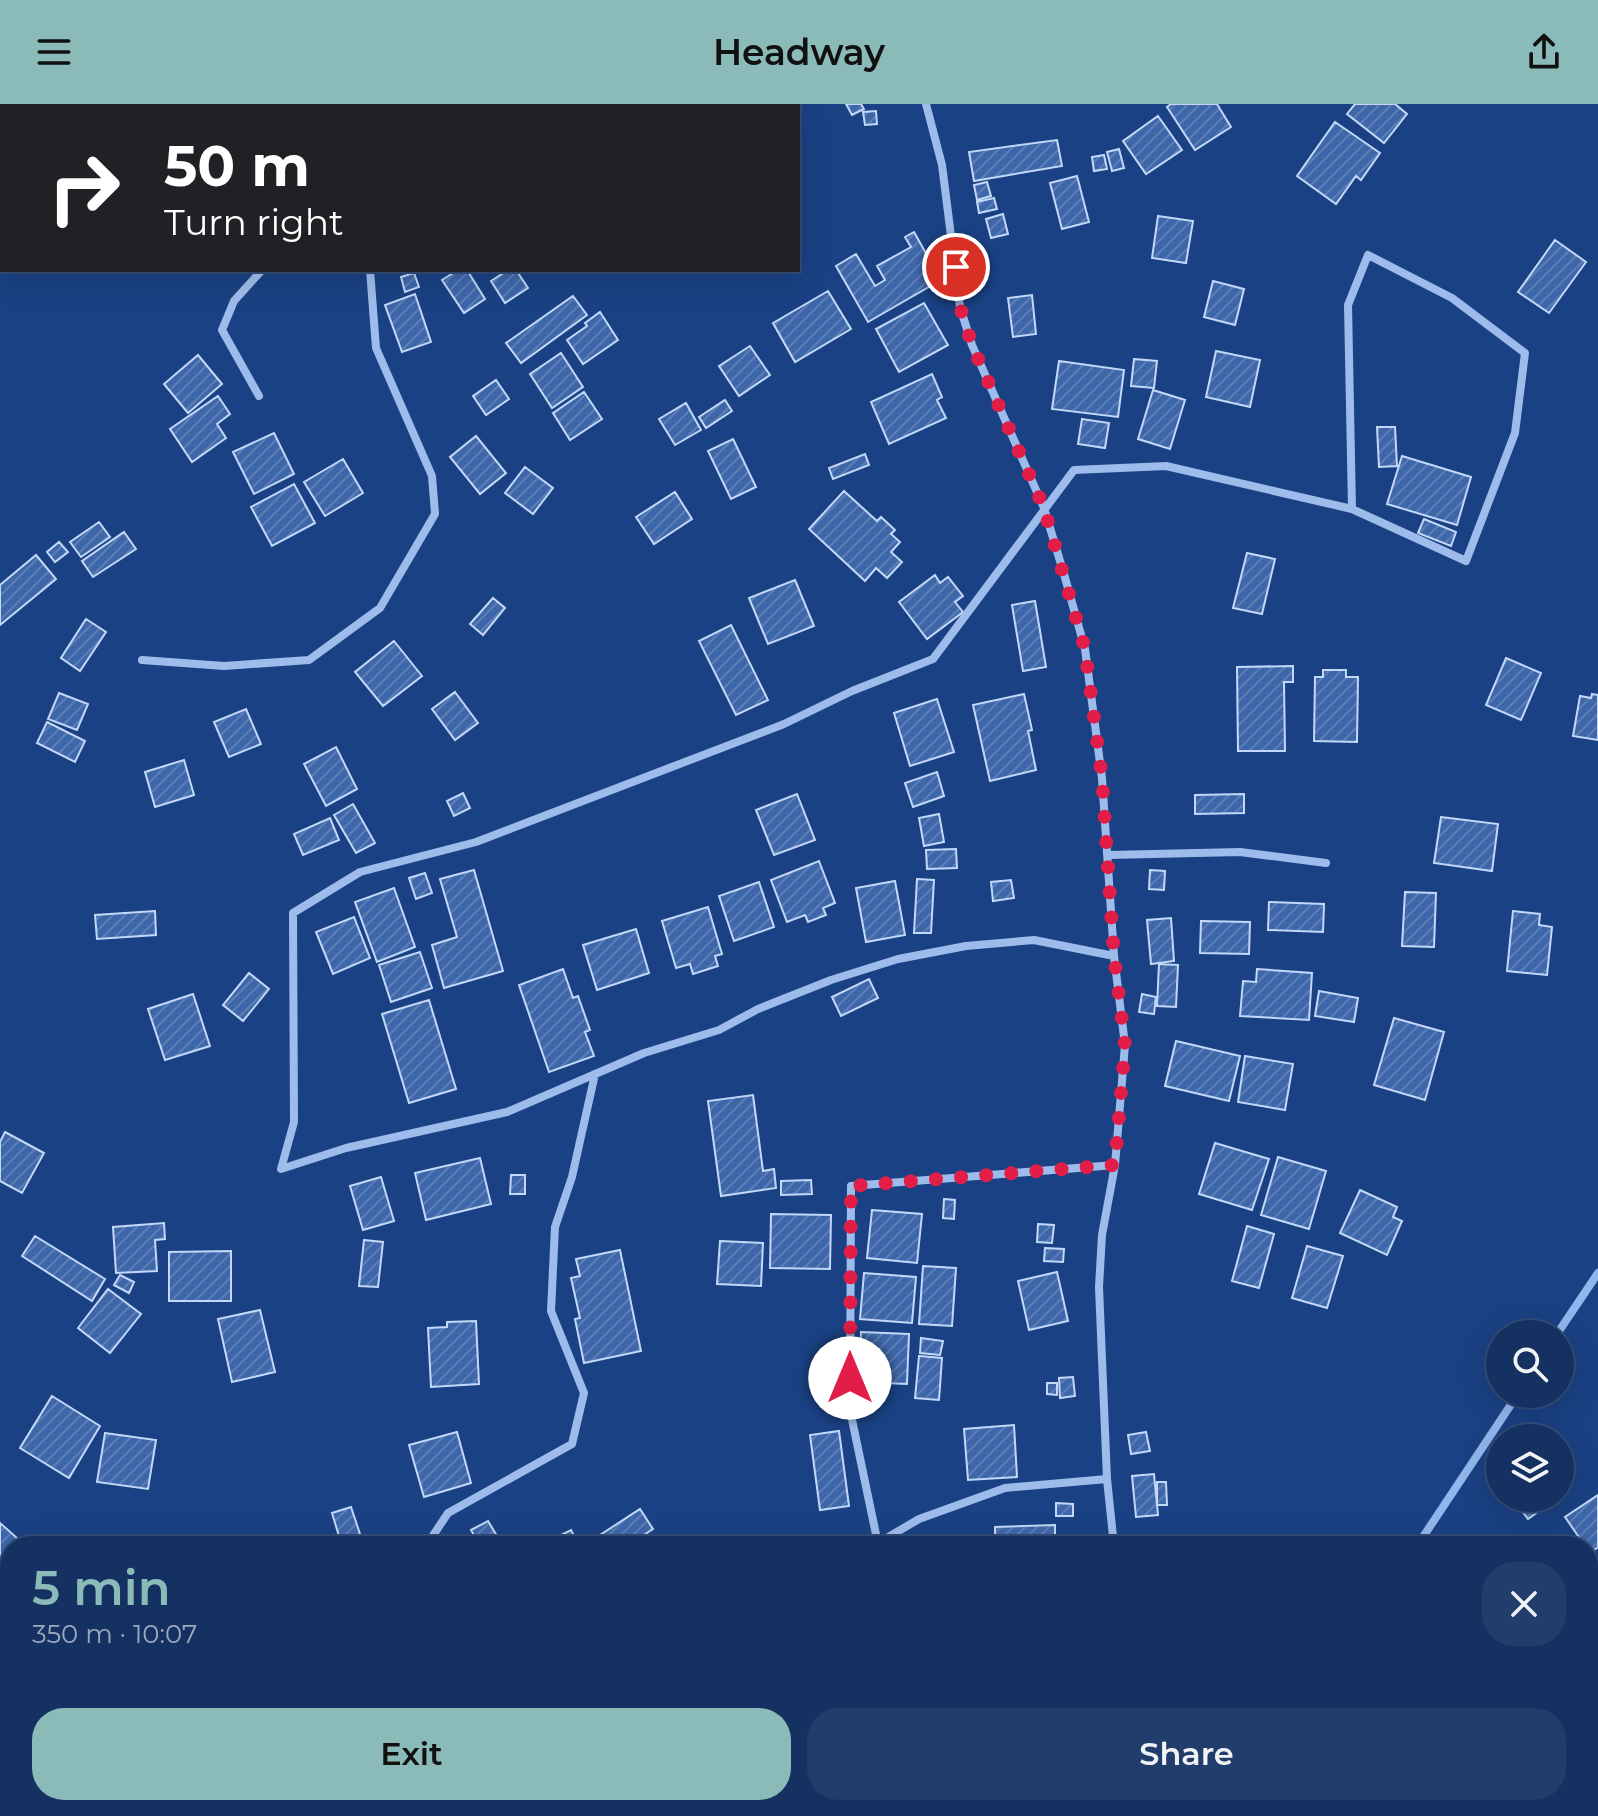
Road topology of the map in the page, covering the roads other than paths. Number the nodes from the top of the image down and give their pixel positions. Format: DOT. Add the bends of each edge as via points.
graph roads {
  1 [pos="926,104"];
  2 [pos="260,272"];
  3 [pos="370,272"];
  4 [pos="259,396"];
  5 [pos="1044,508"];
  6 [pos="1352,509"];
  7 [pos="142,660"];
  8 [pos="1109,855"];
  9 [pos="1326,863"];
  10 [pos="1114,956"];
  11 [pos="595,1074"];
  12 [pos="1115,1165"];
  13 [pos="1107,1479"];
  14 [pos="433,1536"];
  15 [pos="874,1536"];
  16 [pos="891,1536"];
  17 [pos="1113,1536"];
  1 -- 5 [label="street" via="942,165 960,307"];
  2 -- 4 [label="street" via="234,301 222,330"];
  3 -- 7 [label="street" via="376,348 432,476 435,514 380,608 309,660 224,666"];
  5 -- 6 [label="street" via="1074,470 1166,466"];
  5 -- 8 [label="street" via="1085,649"];
  5 -- 11 [label="street" via="933,659 784,724 476,842 360,872 293,913 294,1122 281,1169 346,1148 507,1112"];
  6 -- 6 [label="street" via="1466,561 1515,433 1525,353 1452,298 1368,255 1348,305"];
  8 -- 9 [label="street" via="1240,852"];
  8 -- 10 [label="street"];
  10 -- 11 [label="street" via="1034,940 898,959 831,980 719,1030"];
  10 -- 12 [label="street" via="1125,1045"];
  11 -- 14 [label="street" via="555,1227 551,1311 584,1393 572,1444 448,1513"];
  12 -- 13 [label="street" via="1099,1287"];
  12 -- 15 [label="street" via="851,1186 850,1410"];
  13 -- 16 [label="street" via="1005,1488 919,1519"];
  13 -- 17 [label="street"];
}
